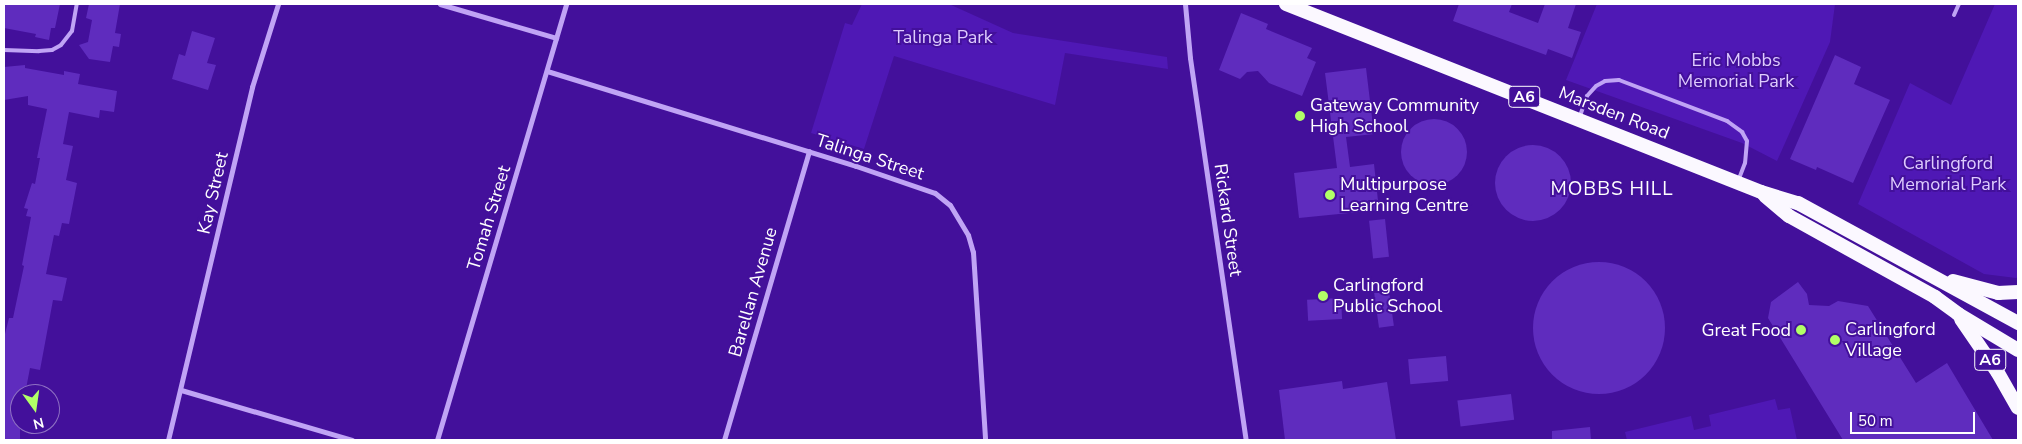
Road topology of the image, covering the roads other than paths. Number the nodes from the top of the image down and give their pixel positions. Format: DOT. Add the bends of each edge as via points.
graph roads {
  1 [pos="77,4"];
  2 [pos="278,4"];
  3 [pos="440,4"];
  4 [pos="566,4"];
  5 [pos="1186,4"];
  6 [pos="1286,4"];
  7 [pos="1959,4"];
  8 [pos="1954,15"];
  9 [pos="556,38"];
  10 [pos="4,50"];
  11 [pos="547,71"];
  12 [pos="1579,118"];
  13 [pos="809,152"];
  14 [pos="1738,181"];
  15 [pos="1761,192"];
  16 [pos="1938,278"];
  17 [pos="2018,292"];
  18 [pos="1958,314"];
  19 [pos="2018,323"];
  20 [pos="2018,350"];
  21 [pos="181,390"];
  22 [pos="2018,408"];
  23 [pos="168,440"];
  24 [pos="352,440"];
  25 [pos="437,440"];
  26 [pos="724,440"];
  27 [pos="985,440"];
  28 [pos="1246,440"];
  1 -- 10 [label="lane" via="72,31 61,45 39,52"];
  2 -- 21 [label="street, Kay Street" via="252,87"];
  3 -- 9 [label="street"];
  4 -- 9 [label="street, Tomah Street"];
  5 -- 28 [label="street, Rickard Street" via="1190,58"];
  6 -- 12 [label="highway, Marsden Road / A6"];
  7 -- 8 [label="lane"];
  9 -- 11 [label="street, Tomah Street"];
  11 -- 13 [label="street, Talinga Street"];
  11 -- 25 [label="street, Tomah Street"];
  12 -- 14 [label="highway, Marsden Road / A6"];
  12 -- 14 [label="lane" via="1587,96 1596,86 1605,81 1619,80 1727,121 1742,132 1747,141 1745,163"];
  13 -- 26 [label="street, Barellan Avenue"];
  13 -- 27 [label="street, Talinga Street" via="935,193 950,205 961,221 973,252"];
  14 -- 15 [label="highway, Marsden Road / A6"];
  15 -- 16 [label="highway, Marsden Road / A6" via="1798,203"];
  15 -- 18 [label="highway, Marsden Road / A6" via="1789,216 1935,296"];
  16 -- 17 [label="highway" via="1998,293"];
  16 -- 19 [label="highway, Marsden Road / A6"];
  18 -- 20 [label="highway, Marsden Road / A6"];
  18 -- 22 [label="highway, A6"];
  21 -- 23 [label="street, Kay Street"];
  21 -- 24 [label="street"];
}
